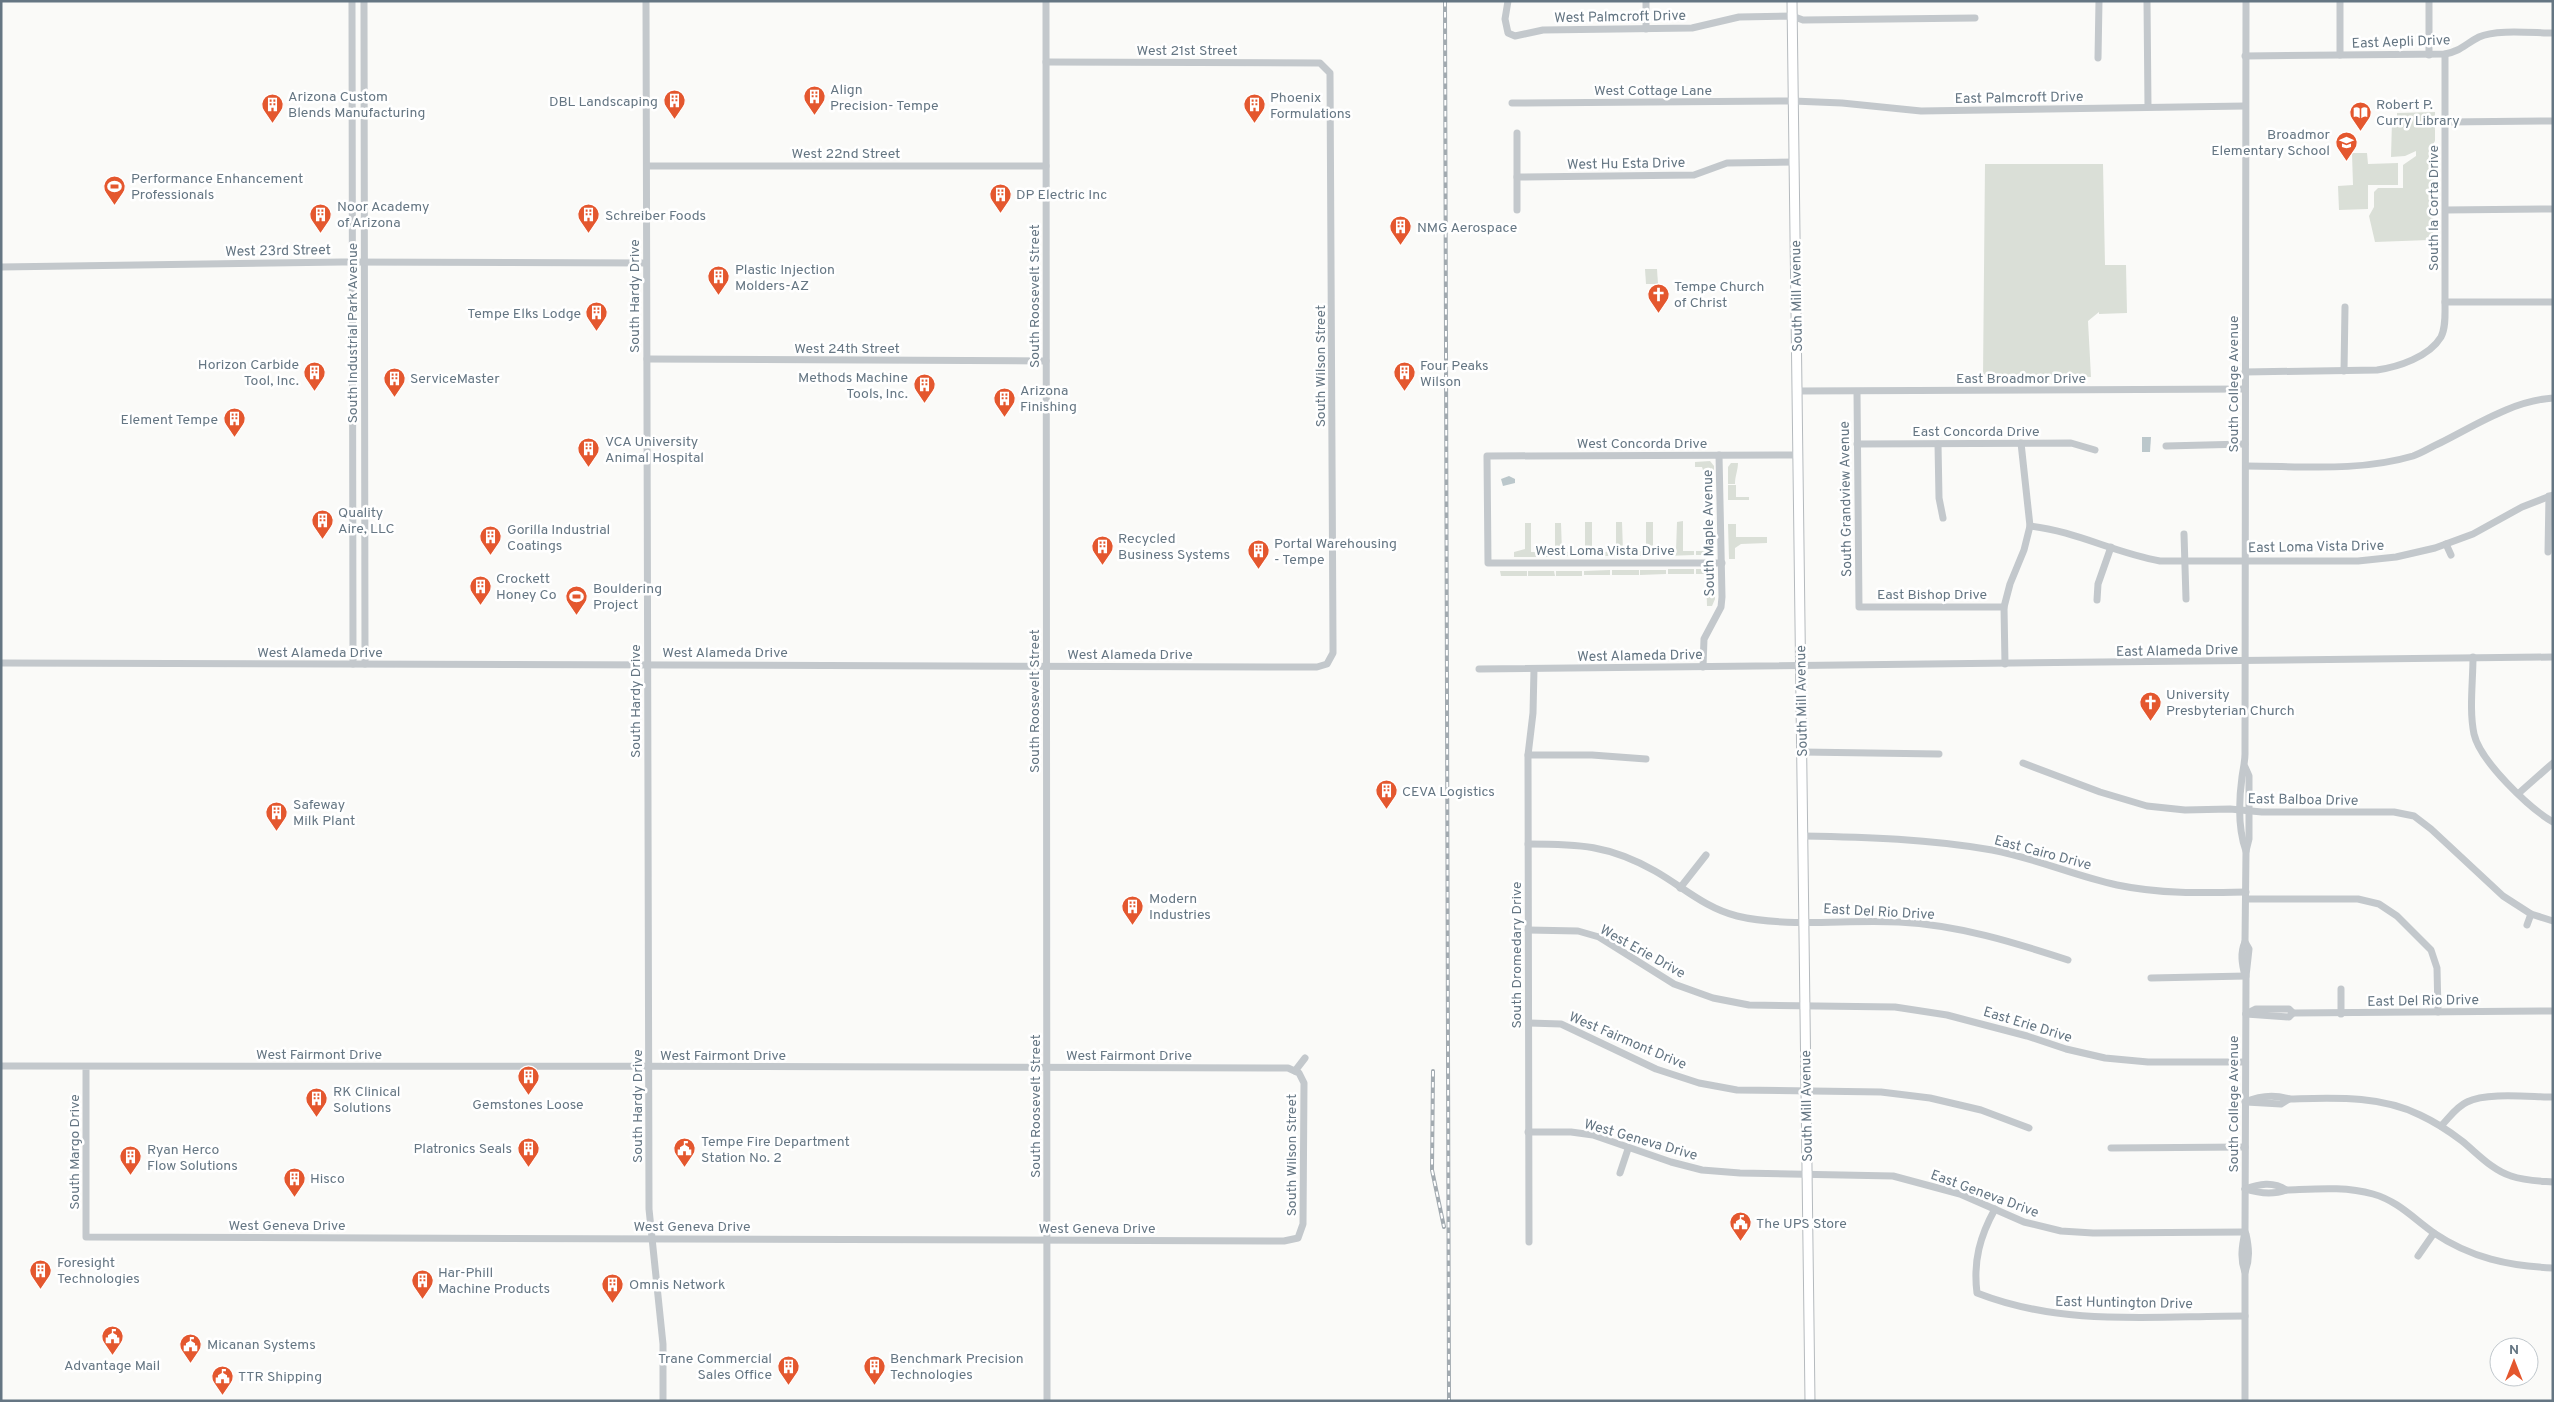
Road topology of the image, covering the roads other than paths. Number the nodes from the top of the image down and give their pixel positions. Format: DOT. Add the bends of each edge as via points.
graph roads {
  1 [pos="352,1"];
  2 [pos="364,1"];
  3 [pos="646,1"];
  4 [pos="1046,1"];
  5 [pos="1508,1"];
  6 [pos="1646,1"];
  7 [pos="1792,1"];
  8 [pos="2099,1"];
  9 [pos="2147,1"];
  10 [pos="2246,1"];
  11 [pos="2340,1"];
  12 [pos="2429,1"];
  13 [pos="1792,16"];
  14 [pos="1975,18"];
  15 [pos="1646,29"];
  16 [pos="2553,33"];
  17 [pos="2444,54"];
  18 [pos="2340,55"];
  19 [pos="2429,55"];
  20 [pos="2245,56"];
  21 [pos="2098,58"];
  22 [pos="1046,62"];
  23 [pos="1328,68"];
  24 [pos="1793,101"];
  25 [pos="1512,103"];
  26 [pos="2245,106"];
  27 [pos="2148,107"];
  28 [pos="2446,122"];
  29 [pos="2553,122"];
  30 [pos="1517,133"];
  31 [pos="1794,162"];
  32 [pos="647,166"];
  33 [pos="1046,166"];
  34 [pos="1517,177"];
  35 [pos="2553,209"];
  36 [pos="1517,210"];
  37 [pos="2446,210"];
  38 [pos="352,262"];
  39 [pos="365,262"];
  40 [pos="646,263"];
  41 [pos="1,267"];
  42 [pos="2445,302"];
  43 [pos="2553,302"];
  44 [pos="2345,307"];
  45 [pos="647,359"];
  46 [pos="1046,361"];
  47 [pos="2344,371"];
  48 [pos="2245,372"];
  49 [pos="2245,389"];
  50 [pos="1797,391"];
  51 [pos="1857,392"];
  52 [pos="2553,398"];
  53 [pos="2021,443"];
  54 [pos="1857,444"];
  55 [pos="1938,444"];
  56 [pos="2245,444"];
  57 [pos="2166,446"];
  58 [pos="2095,450"];
  59 [pos="1719,455"];
  60 [pos="1798,455"];
  61 [pos="2246,466"];
  62 [pos="2551,495"];
  63 [pos="1943,518"];
  64 [pos="2030,526"];
  65 [pos="2184,534"];
  66 [pos="2446,544"];
  67 [pos="2111,547"];
  68 [pos="2548,552"];
  69 [pos="2451,555"];
  70 [pos="2245,561"];
  71 [pos="2185,562"];
  72 [pos="1488,563"];
  73 [pos="1722,563"];
  74 [pos="2186,599"];
  75 [pos="2098,600"];
  76 [pos="1859,606"];
  77 [pos="2004,607"];
  78 [pos="2553,656"];
  79 [pos="2473,657"];
  80 [pos="2245,661"];
  81 [pos="1,663"];
  82 [pos="353,664"];
  83 [pos="365,664"];
  84 [pos="1327,664"];
  85 [pos="2005,664"];
  86 [pos="648,665"];
  87 [pos="1801,665"];
  88 [pos="1047,666"];
  89 [pos="1703,667"];
  90 [pos="1479,669"];
  91 [pos="1534,669"];
  92 [pos="1802,752"];
  93 [pos="1939,754"];
  94 [pos="1528,755"];
  95 [pos="1646,758"];
  96 [pos="2023,763"];
  97 [pos="2553,763"];
  98 [pos="2519,794"];
  99 [pos="2245,811"];
  100 [pos="2553,822"];
  101 [pos="1803,836"];
  102 [pos="1528,844"];
  103 [pos="1706,855"];
  104 [pos="1680,888"];
  105 [pos="2246,895"];
  106 [pos="2531,914"];
  107 [pos="1804,921"];
  108 [pos="2553,921"];
  109 [pos="2527,925"];
  110 [pos="1528,930"];
  111 [pos="2068,960"];
  112 [pos="2246,976"];
  113 [pos="2151,978"];
  114 [pos="2341,989"];
  115 [pos="1804,1006"];
  116 [pos="2553,1011"];
  117 [pos="2438,1012"];
  118 [pos="2246,1014"];
  119 [pos="2341,1014"];
  120 [pos="1529,1023"];
  121 [pos="1305,1058"];
  122 [pos="2245,1062"];
  123 [pos="1,1066"];
  124 [pos="86,1067"];
  125 [pos="649,1067"];
  126 [pos="1048,1068"];
  127 [pos="1297,1072"];
  128 [pos="1806,1092"];
  129 [pos="2553,1097"];
  130 [pos="2245,1102"];
  131 [pos="2441,1126"];
  132 [pos="2029,1128"];
  133 [pos="1528,1132"];
  134 [pos="2245,1147"];
  135 [pos="2111,1148"];
  136 [pos="1628,1149"];
  137 [pos="1620,1174"];
  138 [pos="1807,1175"];
  139 [pos="2553,1182"];
  140 [pos="2245,1189"];
  141 [pos="1995,1209"];
  142 [pos="2245,1232"];
  143 [pos="2434,1233"];
  144 [pos="86,1237"];
  145 [pos="651,1238"];
  146 [pos="1298,1238"];
  147 [pos="1048,1240"];
  148 [pos="1529,1242"];
  149 [pos="2418,1256"];
  150 [pos="2553,1268"];
  151 [pos="2245,1316"];
  152 [pos="663,1401"];
  153 [pos="1047,1401"];
  154 [pos="1810,1401"];
  155 [pos="2245,1401"];
  1 -- 38 [label="street, South Industrial Park Avenue"];
  2 -- 39 [label="street, South Industrial Park Avenue"];
  3 -- 32 [label="street, South Hardy Drive"];
  4 -- 22 [label="street, South Roosevelt Street"];
  5 -- 15 [label="street, West Palmcroft Drive" via="1505,19 1508,33 1515,36 1542,30"];
  6 -- 15 [label="street"];
  7 -- 13 [label="main road, South Mill Avenue"];
  8 -- 21 [label="street"];
  9 -- 27 [label="street"];
  10 -- 20 [label="street, South College Avenue"];
  11 -- 18 [label="street"];
  12 -- 19 [label="street"];
  13 -- 14 [label="street, West Palmcroft Drive" via="1803,20"];
  13 -- 15 [label="street, West Palmcroft Drive" via="1739,17 1692,28"];
  13 -- 24 [label="main road, South Mill Avenue"];
  16 -- 17 [label="street, East Aepli Drive" via="2495,34 2480,37 2458,52"];
  17 -- 19 [label="street, East Aepli Drive"];
  17 -- 28 [label="street, South la Corta Drive"];
  18 -- 19 [label="street, East Aepli Drive"];
  18 -- 20 [label="street, East Aepli Drive"];
  20 -- 26 [label="street, South College Avenue"];
  22 -- 23 [label="street, West 21st Street" via="1320,63"];
  22 -- 33 [label="street, South Roosevelt Street"];
  23 -- 84 [label="street, South Wilson Street" via="1331,77 1333,653"];
  24 -- 25 [label="street, West Cottage Lane"];
  24 -- 27 [label="street, East Palmcroft Drive" via="1921,111"];
  24 -- 31 [label="main road, South Mill Avenue"];
  26 -- 27 [label="street, East Palmcroft Drive"];
  26 -- 48 [label="street, South College Avenue"];
  28 -- 29 [label="street"];
  28 -- 37 [label="street, South la Corta Drive"];
  30 -- 34 [label="street"];
  31 -- 34 [label="street, West Hu Esta Drive" via="1727,163 1694,175"];
  31 -- 50 [label="main road, South Mill Avenue"];
  32 -- 33 [label="street, West 22nd Street"];
  32 -- 40 [label="street, South Hardy Drive"];
  33 -- 46 [label="street, South Roosevelt Street"];
  34 -- 36 [label="street"];
  35 -- 37 [label="street"];
  37 -- 42 [label="street, South la Corta Drive"];
  38 -- 39 [label="street, West 23rd Street"];
  38 -- 41 [label="street, West 23rd Street"];
  38 -- 82 [label="street, South Industrial Park Avenue"];
  39 -- 40 [label="street, West 23rd Street"];
  39 -- 83 [label="street, South Industrial Park Avenue"];
  40 -- 45 [label="street, South Hardy Drive"];
  42 -- 43 [label="street"];
  42 -- 47 [label="street" via="2444,327 2432,348 2391,368"];
  44 -- 47 [label="street"];
  45 -- 46 [label="street, West 24th Street"];
  45 -- 86 [label="street, South Hardy Drive"];
  46 -- 88 [label="street, South Roosevelt Street"];
  47 -- 48 [label="street"];
  48 -- 49 [label="street, South College Avenue"];
  49 -- 51 [label="street, East Broadmor Drive"];
  49 -- 56 [label="street, South College Avenue"];
  50 -- 51 [label="street, East Broadmor Drive"];
  50 -- 60 [label="main road, South Mill Avenue"];
  51 -- 54 [label="street, South Grandview Avenue"];
  52 -- 61 [label="street" via="2509,408 2415,455 2386,463"];
  53 -- 55 [label="street, East Concorda Drive"];
  53 -- 58 [label="street, East Concorda Drive" via="2071,443"];
  53 -- 64 [label="street"];
  54 -- 55 [label="street, East Concorda Drive"];
  54 -- 76 [label="street, South Grandview Avenue"];
  55 -- 63 [label="street" via="1939,498"];
  56 -- 57 [label="street"];
  56 -- 61 [label="street, South College Avenue"];
  59 -- 60 [label="street, West Concorda Drive"];
  59 -- 72 [label="street, West Concorda Drive" via="1487,456"];
  59 -- 73 [label="street, South Maple Avenue"];
  60 -- 87 [label="main road, South Mill Avenue"];
  61 -- 70 [label="street, South College Avenue"];
  62 -- 66 [label="street, East Loma Vista Drive"];
  62 -- 68 [label="street"];
  64 -- 67 [label="street, East Loma Vista Drive" via="2056,529"];
  64 -- 77 [label="street"];
  65 -- 71 [label="street"];
  66 -- 69 [label="street"];
  66 -- 70 [label="street, East Loma Vista Drive" via="2396,557 2358,561"];
  67 -- 71 [label="street, East Loma Vista Drive" via="2152,560"];
  67 -- 75 [label="street" via="2098,584"];
  70 -- 71 [label="street, East Loma Vista Drive"];
  70 -- 80 [label="street, South College Avenue"];
  71 -- 74 [label="street"];
  72 -- 73 [label="street, West Loma Vista Drive"];
  73 -- 89 [label="street, South Maple Avenue" via="1721,607 1704,639"];
  76 -- 77 [label="street, East Bishop Drive"];
  77 -- 85 [label="street"];
  78 -- 79 [label="street, East Alameda Drive"];
  79 -- 80 [label="street, East Alameda Drive"];
  79 -- 98 [label="street" via="2473,722 2477,742 2497,773"];
  80 -- 85 [label="street, East Alameda Drive"];
  80 -- 99 [label="street, South College Avenue" via="2245,767 2242,775"];
  81 -- 82 [label="street, West Alameda Drive"];
  82 -- 83 [label="street, West Alameda Drive"];
  83 -- 86 [label="street, West Alameda Drive"];
  84 -- 88 [label="street, West Alameda Drive" via="1317,667"];
  85 -- 87 [label="street, East Alameda Drive"];
  86 -- 88 [label="street, West Alameda Drive"];
  86 -- 125 [label="street, South Hardy Drive"];
  87 -- 89 [label="street, West Alameda Drive"];
  87 -- 92 [label="main road, South Mill Avenue"];
  88 -- 126 [label="street, South Roosevelt Street"];
  89 -- 91 [label="street, West Alameda Drive"];
  90 -- 91 [label="street, West Alameda Drive"];
  91 -- 94 [label="street, South Dromedary Drive" via="1534,706"];
  92 -- 93 [label="street"];
  92 -- 101 [label="main road, South Mill Avenue"];
  94 -- 95 [label="street" via="1592,754"];
  94 -- 102 [label="street, South Dromedary Drive"];
  96 -- 99 [label="street, East Balboa Drive" via="2147,806"];
  97 -- 98 [label="street"];
  98 -- 100 [label="street"];
  99 -- 105 [label="street, South College Avenue" via="2242,839 2246,850"];
  99 -- 106 [label="street, East Balboa Drive" via="2394,812 2414,816 2503,896"];
  101 -- 105 [label="street, East Cairo Drive" via="1887,837 1942,842 2032,859 2115,885 2149,891"];
  101 -- 107 [label="main road, South Mill Avenue"];
  102 -- 104 [label="street, East Del Rio Drive" via="1586,845 1617,854 1656,872"];
  102 -- 110 [label="street, South Dromedary Drive"];
  103 -- 104 [label="street"];
  104 -- 107 [label="street, East Del Rio Drive" via="1703,904 1737,916"];
  105 -- 112 [label="street, South College Avenue" via="2242,949"];
  105 -- 117 [label="street, East Cairo Drive" via="2358,899 2379,904 2397,916 2431,950 2437,968"];
  106 -- 108 [label="street, East Balboa Drive"];
  106 -- 109 [label="street"];
  107 -- 111 [label="street, East Del Rio Drive" via="1899,922 1949,927 2003,938"];
  107 -- 115 [label="main road, South Mill Avenue"];
  110 -- 115 [label="street, West Erie Drive" via="1578,931 1599,937 1674,984 1713,998 1749,1005"];
  110 -- 120 [label="street, South Dromedary Drive"];
  112 -- 113 [label="street"];
  112 -- 118 [label="street, South College Avenue"];
  114 -- 119 [label="street"];
  115 -- 122 [label="street, East Erie Drive" via="1895,1007 1947,1015 2106,1058 2148,1062"];
  115 -- 128 [label="main road, South Mill Avenue"];
  116 -- 117 [label="street, East Del Rio Drive"];
  117 -- 119 [label="street, East Del Rio Drive"];
  118 -- 119 [label="street, East Del Rio Drive" via="2256,1009 2290,1009 2293,1014"];
  118 -- 122 [label="street, South College Avenue"];
  120 -- 128 [label="street, West Fairmont Drive" via="1561,1024 1656,1069 1698,1083 1738,1090"];
  120 -- 133 [label="street, South Dromedary Drive"];
  121 -- 127 [label="street"];
  122 -- 130 [label="street, South College Avenue"];
  123 -- 124 [label="street, West Fairmont Drive"];
  124 -- 125 [label="street, West Fairmont Drive"];
  124 -- 144 [label="street, South Margo Drive"];
  125 -- 126 [label="street, West Fairmont Drive"];
  125 -- 145 [label="street, South Hardy Drive"];
  126 -- 127 [label="street, West Fairmont Drive" via="1282,1068"];
  126 -- 147 [label="street, South Roosevelt Street"];
  127 -- 146 [label="street, South Wilson Street" via="1304,1084 1303,1224"];
  128 -- 132 [label="street, West Fairmont Drive" via="1881,1092 1930,1098 1981,1110"];
  128 -- 138 [label="main road, South Mill Avenue"];
  129 -- 131 [label="street" via="2484,1098 2467,1102"];
  130 -- 131 [label="street" via="2282,1104 2289,1099 2369,1100 2403,1108"];
  130 -- 134 [label="street, South College Avenue"];
  131 -- 139 [label="street" via="2492,1167 2530,1181"];
  133 -- 136 [label="street, West Geneva Drive" via="1571,1132"];
  133 -- 148 [label="street, South Dromedary Drive"];
  134 -- 135 [label="street"];
  134 -- 140 [label="street, South College Avenue"];
  136 -- 137 [label="street"];
  136 -- 138 [label="street, West Geneva Drive" via="1702,1170"];
  138 -- 141 [label="street, East Geneva Drive" via="1893,1176 1960,1194"];
  138 -- 154 [label="main road, South Mill Avenue"];
  140 -- 142 [label="street, South College Avenue"];
  140 -- 143 [label="street" via="2257,1184 2278,1184 2286,1190 2343,1189 2375,1194 2401,1206"];
  141 -- 142 [label="street, East Geneva Drive" via="2024,1222 2061,1231"];
  141 -- 151 [label="street, East Huntington Drive" via="1979,1245 1974,1271 1976,1293 2005,1304 2071,1316"];
  142 -- 151 [label="street, South College Avenue" via="2249,1254 2245,1272"];
  143 -- 149 [label="street"];
  143 -- 150 [label="street" via="2490,1260"];
  144 -- 145 [label="street, West Geneva Drive"];
  145 -- 147 [label="street, West Geneva Drive"];
  145 -- 152 [label="street, South Hardy Drive" via="660,1309"];
  146 -- 147 [label="street, West Geneva Drive" via="1284,1241"];
  147 -- 153 [label="street, South Roosevelt Street"];
  151 -- 155 [label="street, South College Avenue"];
}
